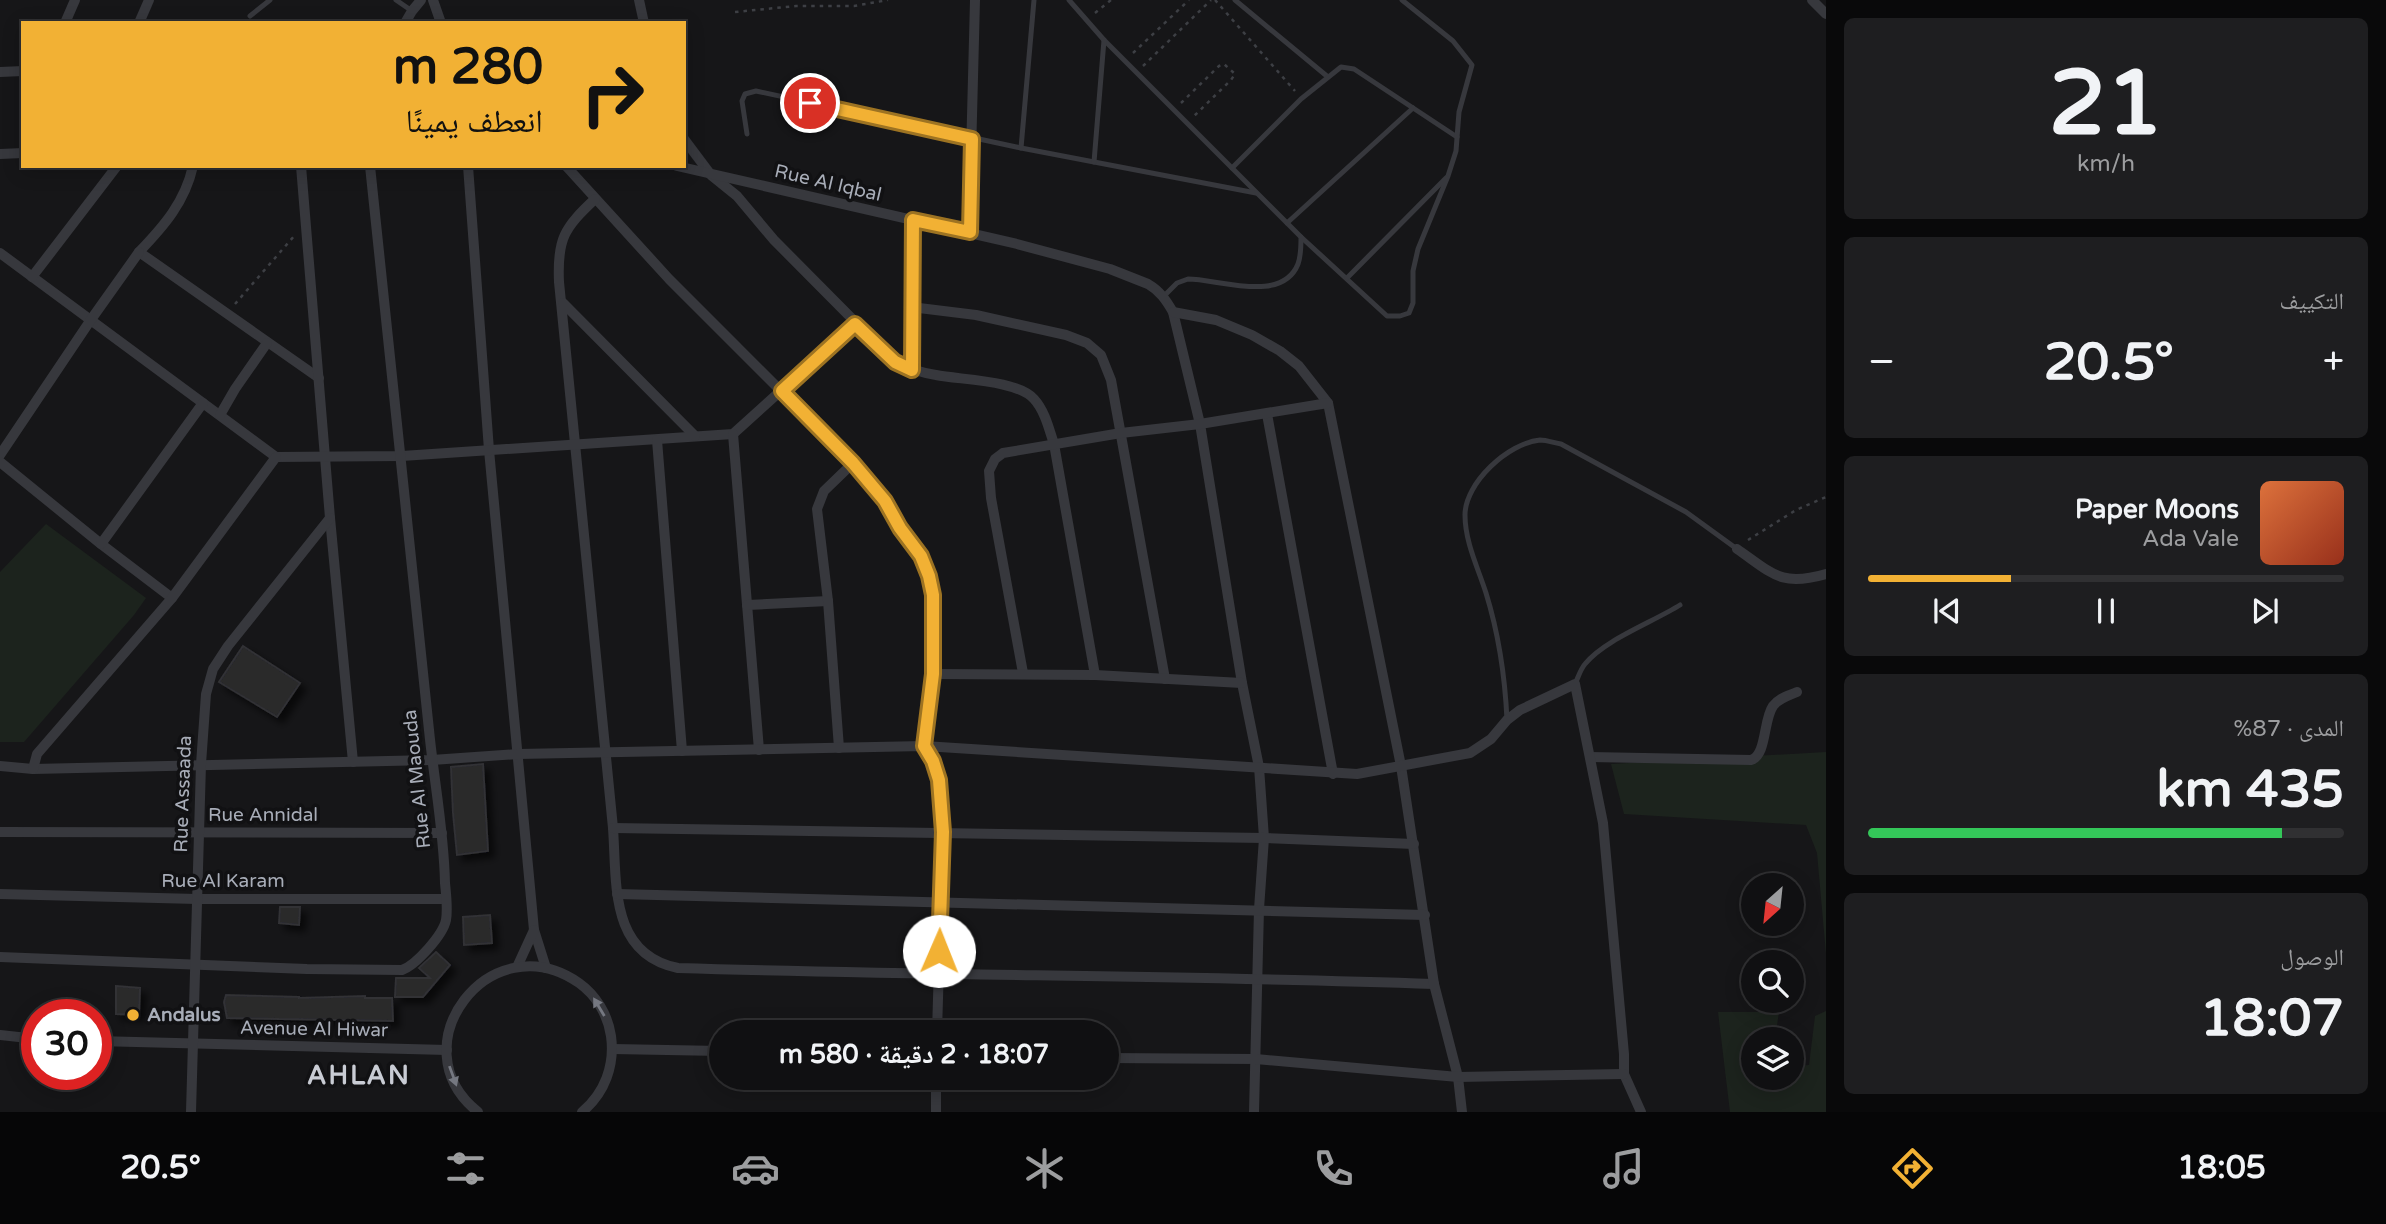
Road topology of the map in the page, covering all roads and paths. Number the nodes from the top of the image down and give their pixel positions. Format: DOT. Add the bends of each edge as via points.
graph roads {
  1 [pos="75,0"];
  2 [pos="149,0"];
  3 [pos="270,0"];
  4 [pos="396,0"];
  5 [pos="421,0"];
  6 [pos="433,0"];
  7 [pos="639,0"];
  8 [pos="888,0"];
  9 [pos="975,0"];
  10 [pos="1034,0"];
  11 [pos="1069,0"];
  12 [pos="1111,0"];
  13 [pos="1189,0"];
  14 [pos="1213,0"];
  15 [pos="1235,0"];
  16 [pos="1402,0"];
  17 [pos="1812,0"];
  18 [pos="412,11"];
  19 [pos="735,12"];
  20 [pos="1826,14"];
  21 [pos="250,16"];
  22 [pos="1087,20"];
  23 [pos="66,21"];
  24 [pos="140,21"];
  25 [pos="406,21"];
  26 [pos="440,21"];
  27 [pos="644,21"];
  28 [pos="1104,40"];
  29 [pos="1125,61"];
  30 [pos="21,71"];
  31 [pos="0,72"];
  32 [pos="1136,72"];
  33 [pos="1328,77"];
  34 [pos="1301,99"];
  35 [pos="1413,108"];
  36 [pos="1174,109"];
  37 [pos="1188,122"];
  38 [pos="747,134"];
  39 [pos="1457,136"];
  40 [pos="972,139"];
  41 [pos="686,142"];
  42 [pos="1021,148"];
  43 [pos="21,153"];
  44 [pos="0,154"];
  45 [pos="1094,162"];
  46 [pos="115,168"];
  47 [pos="193,168"];
  48 [pos="301,168"];
  49 [pos="370,168"];
  50 [pos="468,168"];
  51 [pos="568,168"];
  52 [pos="685,168"];
  53 [pos="1232,168"];
  54 [pos="712,175"];
  55 [pos="1448,176"];
  56 [pos="1256,193"];
  57 [pos="594,199"];
  58 [pos="913,220"];
  59 [pos="306,222"];
  60 [pos="1287,223"];
  61 [pos="970,232"];
  62 [pos="1301,237"];
  63 [pos="139,252"];
  64 [pos="0,253"];
  65 [pos="32,277"];
  66 [pos="1347,278"];
  67 [pos="1164,296"];
  68 [pos="563,303"];
  69 [pos="911,307"];
  70 [pos="1173,312"];
  71 [pos="226,314"];
  72 [pos="90,321"];
  73 [pos="855,324"];
  74 [pos="267,344"];
  75 [pos="912,370"];
  76 [pos="318,377"];
  77 [pos="782,391"];
  78 [pos="203,403"];
  79 [pos="1328,403"];
  80 [pos="1267,414"];
  81 [pos="220,415"];
  82 [pos="1200,424"];
  83 [pos="1121,433"];
  84 [pos="733,435"];
  85 [pos="695,436"];
  86 [pos="657,440"];
  87 [pos="576,444"];
  88 [pos="1054,444"];
  89 [pos="489,450"];
  90 [pos="0,455"];
  91 [pos="402,456"];
  92 [pos="276,457"];
  93 [pos="324,457"];
  94 [pos="0,462"];
  95 [pos="853,463"];
  96 [pos="1826,497"];
  97 [pos="330,518"];
  98 [pos="101,544"];
  99 [pos="1737,549"];
  100 [pos="1826,574"];
  101 [pos="172,598"];
  102 [pos="828,601"];
  103 [pos="747,605"];
  104 [pos="1680,605"];
  105 [pos="1023,673"];
  106 [pos="933,674"];
  107 [pos="1095,675"];
  108 [pos="1165,679"];
  109 [pos="1242,683"];
  110 [pos="1575,684"];
  111 [pos="1797,692"];
  112 [pos="1507,720"];
  113 [pos="924,746"];
  114 [pos="839,748"];
  115 [pos="759,750"];
  116 [pos="682,751"];
  117 [pos="518,754"];
  118 [pos="605,754"];
  119 [pos="1590,757"];
  120 [pos="432,760"];
  121 [pos="353,762"];
  122 [pos="201,764"];
  123 [pos="0,766"];
  124 [pos="1401,766"];
  125 [pos="1259,767"];
  126 [pos="33,769"];
  127 [pos="1333,774"];
  128 [pos="613,828"];
  129 [pos="0,832"];
  130 [pos="199,832"];
  131 [pos="943,832"];
  132 [pos="442,833"];
  133 [pos="1264,838"];
  134 [pos="1414,844"];
  135 [pos="0,894"];
  136 [pos="617,894"];
  137 [pos="197,899"];
  138 [pos="446,899"];
  139 [pos="940,902"];
  140 [pos="1259,909"];
  141 [pos="1425,915"];
  142 [pos="534,930"];
  143 [pos="0,957"];
  144 [pos="195,964"];
  145 [pos="517,967"];
  146 [pos="546,968"];
  147 [pos="939,975"];
  148 [pos="1259,978"];
  149 [pos="1434,984"];
  150 [pos="937,1020"];
  151 [pos="0,1035"];
  152 [pos="21,1037"];
  153 [pos="112,1041"];
  154 [pos="193,1044"];
  155 [pos="612,1049"];
  156 [pos="447,1050"];
  157 [pos="709,1051"];
  158 [pos="1119,1058"];
  159 [pos="1256,1059"];
  160 [pos="1624,1074"];
  161 [pos="1458,1077"];
  162 [pos="936,1090"];
  163 [pos="191,1112"];
  164 [pos="478,1112"];
  165 [pos="582,1112"];
  166 [pos="936,1112"];
  167 [pos="1254,1112"];
  168 [pos="1462,1112"];
  169 [pos="1641,1112"];
  1 -- 23 [label="street"];
  2 -- 24 [label="street"];
  3 -- 21 [label="lane"];
  4 -- 18 [label="lane"];
  5 -- 18 [label="street"];
  6 -- 26 [label="street"];
  7 -- 27 [label="street"];
  8 -- 19 [label="path"];
  9 -- 40 [label="street"];
  10 -- 42 [label="lane"];
  11 -- 22 [label="lane"];
  12 -- 22 [label="path"];
  13 -- 29 [label="path"];
  14 -- 32 [label="path"];
  14 -- 34 [label="path"];
  15 -- 33 [label="lane"];
  16 -- 39 [label="lane" via="1453,41 1472,65"];
  17 -- 20 [label="street"];
  18 -- 25 [label="street"];
  22 -- 28 [label="lane"];
  28 -- 29 [label="lane"];
  28 -- 45 [label="lane"];
  29 -- 32 [label="lane"];
  30 -- 31 [label="street"];
  32 -- 36 [label="lane"];
  33 -- 34 [label="lane"];
  33 -- 35 [label="lane" via="1341,67 1354,69"];
  34 -- 53 [label="lane"];
  35 -- 39 [label="lane"];
  35 -- 60 [label="lane"];
  36 -- 37 [label="lane"];
  36 -- 37 [label="path" via="1219,66 1230,69 1234,74 1231,80"];
  37 -- 53 [label="lane"];
  38 -- 40 [label="lane" via="742,101 752,91"];
  39 -- 55 [label="lane"];
  40 -- 42 [label="lane"];
  40 -- 61 [label="street"];
  41 -- 54 [label="street"];
  42 -- 45 [label="lane"];
  43 -- 44 [label="street"];
  45 -- 56 [label="lane"];
  46 -- 65 [label="street"];
  47 -- 63 [label="street" via="186,193"];
  48 -- 59 [label="street"];
  49 -- 91 [label="street, Rue Al Maouda"];
  50 -- 89 [label="street"];
  51 -- 57 [label="street"];
  52 -- 54 [label="street, Rue Al Iqbal"];
  53 -- 56 [label="lane"];
  54 -- 58 [label="street, Rue Al Iqbal"];
  54 -- 73 [label="street" via="737,195"];
  55 -- 66 [label="lane"];
  55 -- 66 [label="lane" via="1418,249 1409,313 1387,316"];
  56 -- 60 [label="lane"];
  57 -- 68 [label="street" via="568,226 560,243"];
  57 -- 77 [label="street"];
  58 -- 61 [label="street, Rue Al Iqbal"];
  58 -- 69 [label="street"];
  59 -- 71 [label="path"];
  59 -- 76 [label="street"];
  60 -- 62 [label="lane"];
  61 -- 67 [label="street, Rue Al Iqbal" via="1134,278"];
  62 -- 66 [label="lane"];
  62 -- 67 [label="lane" via="1294,273 1276,284 1257,288 1188,279"];
  63 -- 71 [label="street"];
  63 -- 72 [label="street"];
  64 -- 65 [label="street"];
  65 -- 72 [label="street"];
  67 -- 70 [label="street"];
  68 -- 85 [label="street"];
  68 -- 87 [label="street"];
  69 -- 75 [label="street"];
  69 -- 83 [label="street" via="996,320 1087,343 1107,365"];
  70 -- 79 [label="street" via="1216,320 1280,351 1299,366"];
  70 -- 82 [label="street"];
  71 -- 74 [label="street"];
  72 -- 78 [label="street"];
  72 -- 90 [label="street"];
  73 -- 75 [label="street" via="895,362"];
  73 -- 77 [label="street"];
  74 -- 76 [label="street"];
  74 -- 81 [label="street"];
  75 -- 88 [label="street" via="1019,389 1041,408"];
  76 -- 93 [label="street"];
  77 -- 84 [label="street"];
  77 -- 95 [label="street"];
  78 -- 81 [label="street"];
  78 -- 98 [label="street"];
  79 -- 80 [label="street"];
  79 -- 124 [label="street"];
  80 -- 82 [label="street"];
  80 -- 127 [label="street"];
  81 -- 92 [label="street"];
  82 -- 83 [label="street"];
  82 -- 109 [label="street"];
  83 -- 88 [label="street"];
  83 -- 108 [label="street"];
  84 -- 85 [label="street"];
  84 -- 103 [label="street"];
  85 -- 86 [label="street"];
  86 -- 87 [label="street"];
  86 -- 116 [label="street"];
  87 -- 89 [label="street"];
  87 -- 118 [label="street"];
  88 -- 105 [label="street" via="1003,453 989,471"];
  88 -- 107 [label="street"];
  89 -- 91 [label="street"];
  89 -- 117 [label="street"];
  91 -- 93 [label="street"];
  91 -- 120 [label="street, Rue Al Maouda"];
  92 -- 93 [label="street"];
  92 -- 101 [label="street"];
  93 -- 97 [label="street"];
  94 -- 98 [label="street"];
  95 -- 102 [label="street" via="824,491 817,509"];
  95 -- 106 [label="street" via="885,501 929,576"];
  96 -- 99 [label="path" via="1761,530"];
  97 -- 121 [label="street"];
  97 -- 122 [label="street, Rue Assaada" via="213,668 207,683"];
  98 -- 101 [label="street"];
  99 -- 100 [label="street" via="1783,579"];
  99 -- 112 [label="lane" via="1686,512 1561,444 1540,440 1497,460 1478,479 1464,513 1466,536 1498,638"];
  101 -- 126 [label="street" via="37,754"];
  102 -- 103 [label="street"];
  102 -- 114 [label="street"];
  103 -- 115 [label="street"];
  104 -- 110 [label="lane" via="1594,655"];
  105 -- 106 [label="street"];
  105 -- 107 [label="street"];
  106 -- 113 [label="street"];
  107 -- 108 [label="street"];
  108 -- 109 [label="street"];
  109 -- 125 [label="street"];
  110 -- 112 [label="street"];
  110 -- 119 [label="street"];
  111 -- 119 [label="street" via="1772,708 1761,751 1751,760"];
  112 -- 124 [label="street" via="1491,740 1470,753"];
  113 -- 114 [label="street"];
  113 -- 125 [label="street"];
  113 -- 131 [label="street" via="939,780"];
  114 -- 115 [label="street"];
  115 -- 116 [label="street"];
  116 -- 118 [label="street"];
  117 -- 118 [label="street"];
  117 -- 120 [label="street"];
  117 -- 142 [label="street"];
  118 -- 128 [label="street"];
  119 -- 160 [label="street" via="1603,823"];
  120 -- 121 [label="street"];
  120 -- 132 [label="street, Rue Al Maouda"];
  121 -- 122 [label="street"];
  122 -- 126 [label="street"];
  122 -- 130 [label="street, Rue Assaada"];
  123 -- 126 [label="street"];
  124 -- 127 [label="street"];
  124 -- 134 [label="street"];
  125 -- 127 [label="street"];
  125 -- 133 [label="street"];
  128 -- 131 [label="street"];
  128 -- 136 [label="street"];
  129 -- 130 [label="street, Rue Annidal"];
  130 -- 132 [label="street, Rue Annidal"];
  130 -- 137 [label="street, Rue Assaada"];
  131 -- 133 [label="street"];
  131 -- 139 [label="street"];
  132 -- 138 [label="street, Rue Al Maouda"];
  133 -- 134 [label="street"];
  133 -- 140 [label="street"];
  134 -- 141 [label="street"];
  135 -- 137 [label="street, Rue Al Karam"];
  136 -- 139 [label="street"];
  136 -- 147 [label="street" via="632,941 668,966"];
  137 -- 138 [label="street, Rue Al Karam"];
  137 -- 144 [label="street, Rue Assaada"];
  138 -- 144 [label="street, Rue Al Maouda" via="446,921 438,935 402,970"];
  139 -- 140 [label="street"];
  139 -- 147 [label="street"];
  140 -- 141 [label="street"];
  140 -- 148 [label="street"];
  141 -- 149 [label="street"];
  142 -- 145 [label="street"];
  142 -- 146 [label="street"];
  143 -- 144 [label="street, Rue Al Maouda"];
  144 -- 154 [label="street, Rue Assaada"];
  145 -- 146 [label="street"];
  145 -- 156 [label="street" via="486,978 461,1002 448,1033"];
  155 -- 146 [label="street, one-way" via="610,1026 586,988"];
  147 -- 148 [label="street"];
  147 -- 150 [label="street"];
  148 -- 149 [label="street"];
  148 -- 159 [label="street"];
  149 -- 161 [label="street"];
  151 -- 152 [label="street"];
  153 -- 154 [label="street, Avenue Al Hiwar"];
  154 -- 156 [label="street, Avenue Al Hiwar"];
  154 -- 163 [label="street, Rue Assaada"];
  155 -- 157 [label="street"];
  155 -- 165 [label="street" via="603,1088"];
  156 -- 164 [label="street, one-way" via="458,1090"];
  158 -- 159 [label="street"];
  159 -- 161 [label="street"];
  159 -- 167 [label="street"];
  160 -- 161 [label="street"];
  160 -- 169 [label="street"];
  161 -- 168 [label="street"];
  162 -- 166 [label="street"];
}
